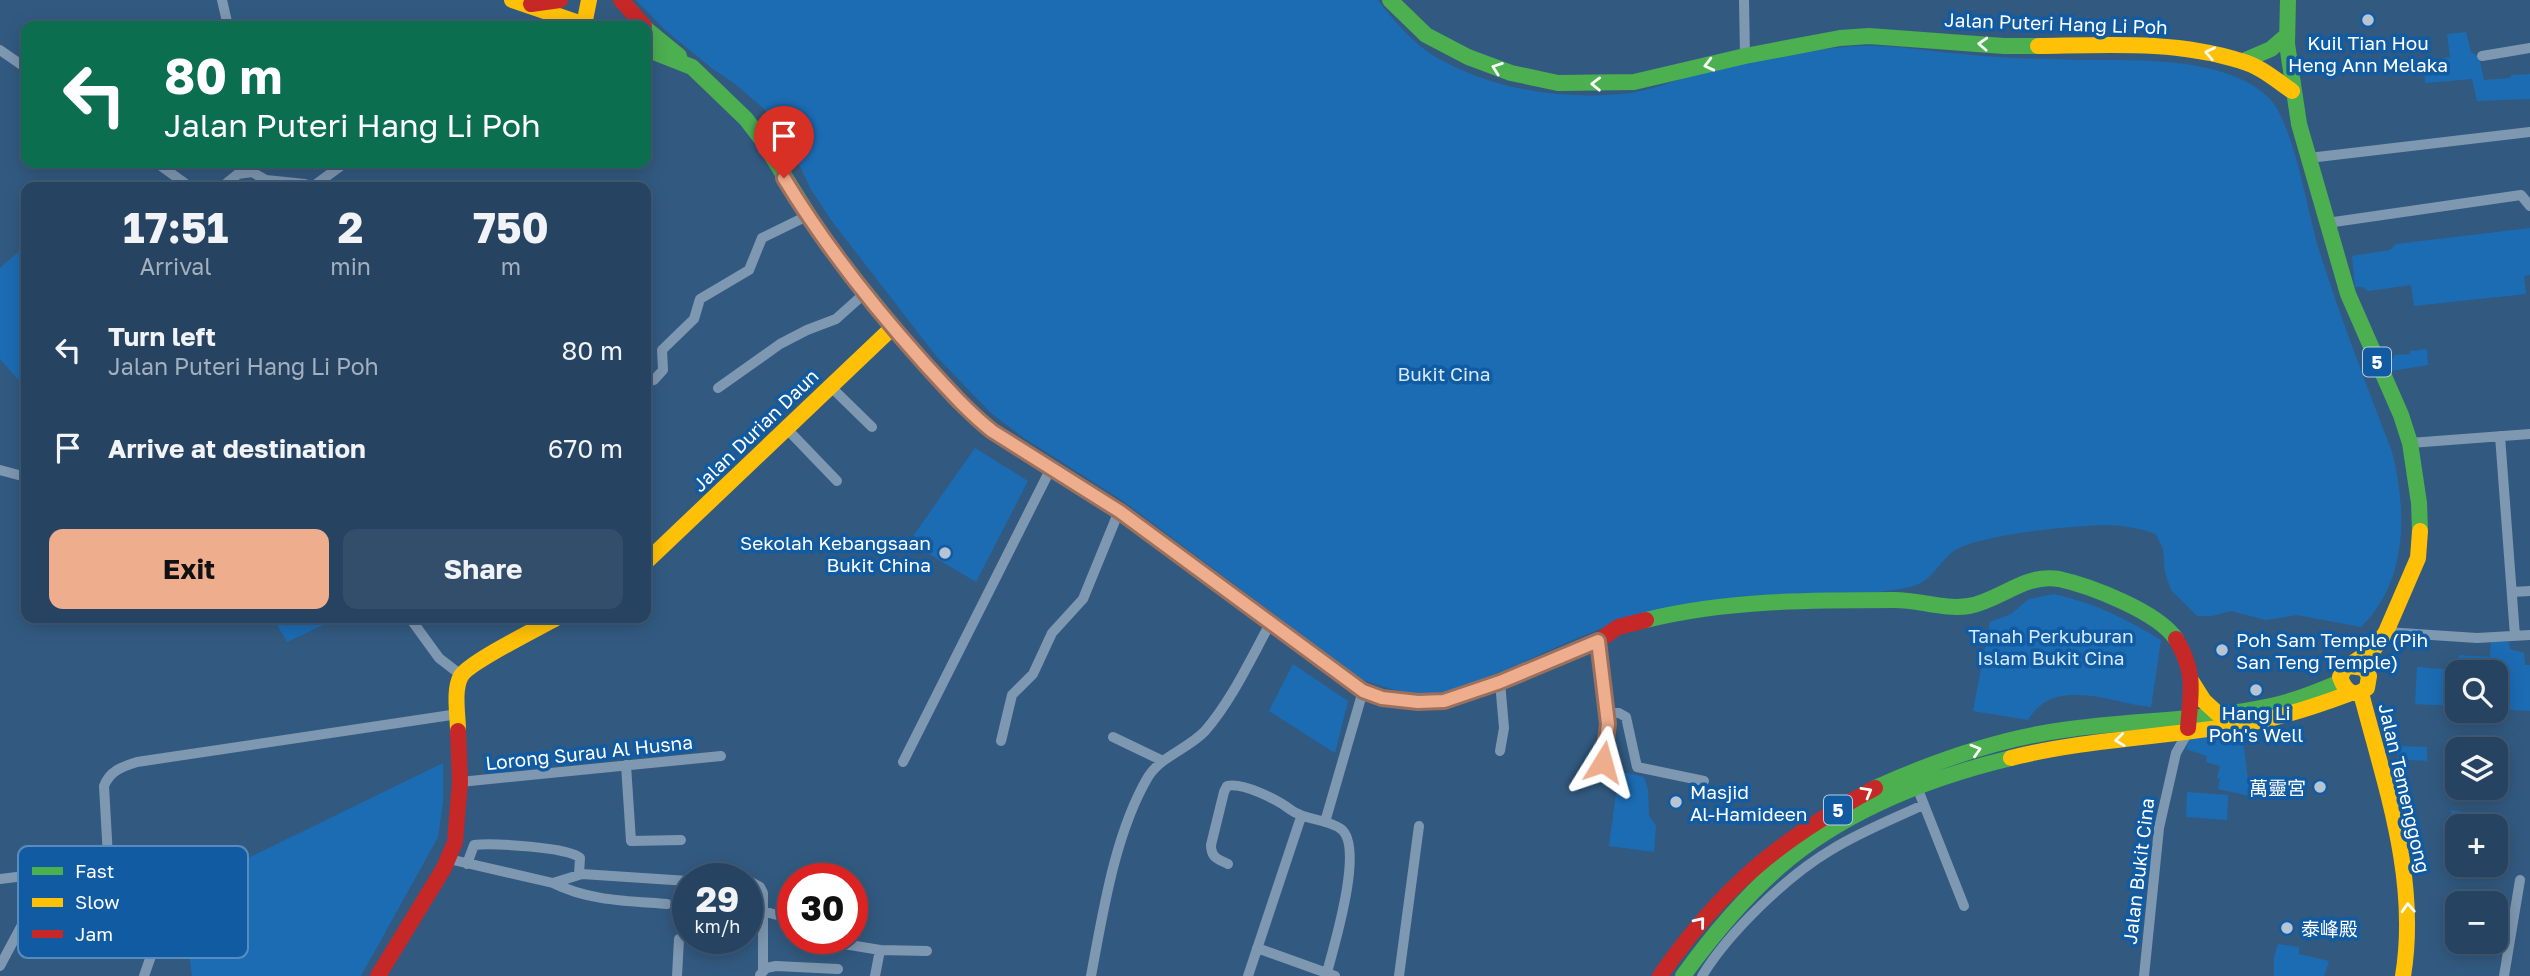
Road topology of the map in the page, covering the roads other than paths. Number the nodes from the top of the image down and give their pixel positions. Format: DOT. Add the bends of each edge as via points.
graph roads {
  1 [pos="222,0"];
  2 [pos="560,0"];
  3 [pos="579,0"];
  4 [pos="589,0"];
  5 [pos="621,0"];
  6 [pos="1390,0"];
  7 [pos="1744,0"];
  8 [pos="2288,0"];
  9 [pos="519,3"];
  10 [pos="228,21"];
  11 [pos="570,21"];
  12 [pos="581,21"];
  13 [pos="582,21"];
  14 [pos="640,21"];
  15 [pos="651,32"];
  16 [pos="2286,36"];
  17 [pos="2530,48"];
  18 [pos="0,50"];
  19 [pos="651,51"];
  20 [pos="1745,56"];
  21 [pos="2482,56"];
  22 [pos="2243,61"];
  23 [pos="21,65"];
  24 [pos="692,66"];
  25 [pos="2292,91"];
  26 [pos="2530,132"];
  27 [pos="2309,158"];
  28 [pos="164,168"];
  29 [pos="249,168"];
  30 [pos="252,168"];
  31 [pos="338,168"];
  32 [pos="183,182"];
  33 [pos="228,182"];
  34 [pos="286,182"];
  35 [pos="318,182"];
  36 [pos="2530,206"];
  37 [pos="807,216"];
  38 [pos="2327,223"];
  39 [pos="865,293"];
  40 [pos="892,328"];
  41 [pos="651,381"];
  42 [pos="831,387"];
  43 [pos="718,388"];
  44 [pos="872,427"];
  45 [pos="787,429"];
  46 [pos="2530,433"];
  47 [pos="2500,436"];
  48 [pos="2410,443"];
  49 [pos="1051,468"];
  50 [pos="0,470"];
  51 [pos="21,476"];
  52 [pos="837,481"];
  53 [pos="1119,511"];
  54 [pos="651,557"];
  55 [pos="2530,590"];
  56 [pos="2512,592"];
  57 [pos="1271,622"];
  58 [pos="414,623"];
  59 [pos="547,623"];
  60 [pos="2386,632"];
  61 [pos="2530,635"];
  62 [pos="2515,636"];
  63 [pos="1598,641"];
  64 [pos="2374,649"];
  65 [pos="2350,666"];
  66 [pos="461,675"];
  67 [pos="2369,676"];
  68 [pos="1500,682"];
  69 [pos="2192,682"];
  70 [pos="2351,689"];
  71 [pos="1363,691"];
  72 [pos="1605,713"];
  73 [pos="2217,713"];
  74 [pos="457,714"];
  75 [pos="2189,724"];
  76 [pos="1113,737"];
  77 [pos="1001,741"];
  78 [pos="1500,751"];
  79 [pos="721,756"];
  80 [pos="1163,761"];
  81 [pos="903,762"];
  82 [pos="1603,762"];
  83 [pos="626,765"];
  84 [pos="1914,780"];
  85 [pos="1704,781"];
  86 [pos="460,782"];
  87 [pos="1923,804"];
  88 [pos="1301,817"];
  89 [pos="1325,822"];
  90 [pos="1419,826"];
  91 [pos="681,840"];
  92 [pos="107,846"];
  93 [pos="449,859"];
  94 [pos="1228,863"];
  95 [pos="467,864"];
  96 [pos="579,874"];
  97 [pos="18,877"];
  98 [pos="0,879"];
  99 [pos="672,880"];
  100 [pos="2520,880"];
  101 [pos="553,883"];
  102 [pos="667,904"];
  103 [pos="1964,906"];
  104 [pos="18,933"];
  105 [pos="868,948"];
  106 [pos="1257,948"];
  107 [pos="880,950"];
  108 [pos="927,950"];
  109 [pos="678,954"];
  110 [pos="762,954"];
  111 [pos="150,958"];
  112 [pos="0,967"];
  113 [pos="838,969"];
  114 [pos="762,973"];
  115 [pos="1329,975"];
  116 [pos="144,976"];
  117 [pos="378,976"];
  118 [pos="677,976"];
  119 [pos="875,976"];
  120 [pos="1091,976"];
  121 [pos="1248,976"];
  122 [pos="1399,976"];
  123 [pos="1660,976"];
  124 [pos="1683,976"];
  125 [pos="1702,976"];
  126 [pos="2144,976"];
  127 [pos="2403,976"];
  128 [pos="2504,976"];
  1 -- 10 [label="street"];
  2 -- 9 [label="main road"];
  3 -- 12 [label="main road"];
  4 -- 13 [label="main road"];
  5 -- 14 [label="main road"];
  20 -- 6 [label="main road, Jalan Puteri Hang Li Poh, one-way" via="1634,82 1558,83 1468,57 1426,35"];
  7 -- 20 [label="street"];
  8 -- 16 [label="main road, 5"];
  9 -- 11 [label="main road"];
  15 -- 24 [label="main road"];
  16 -- 22 [label="main road" via="2271,49"];
  16 -- 25 [label="main road, 5"];
  17 -- 21 [label="street"];
  18 -- 23 [label="street"];
  19 -- 24 [label="main road"];
  22 -- 20 [label="main road, Jalan Puteri Hang Li Poh, one-way" via="2180,47 2004,46 1869,36"];
  22 -- 25 [label="main road, Jalan Puteri Hang Li Poh"];
  24 -- 37 [label="main road" via="746,119"];
  25 -- 27 [label="main road, 5"];
  26 -- 27 [label="street"];
  27 -- 38 [label="main road, 5"];
  28 -- 32 [label="street"];
  29 -- 33 [label="street"];
  30 -- 34 [label="street" via="266,180"];
  31 -- 35 [label="street"];
  36 -- 38 [label="street" via="2521,195"];
  37 -- 39 [label="main road"];
  37 -- 41 [label="street" via="762,238 749,270 700,299 694,319 662,350 663,370"];
  38 -- 48 [label="main road, 5" via="2357,320"];
  39 -- 40 [label="main road"];
  39 -- 43 [label="street" via="836,319 780,344"];
  40 -- 42 [label="main road, Jalan Durian Daun"];
  40 -- 49 [label="main road" via="975,418"];
  42 -- 44 [label="street"];
  42 -- 45 [label="main road, Jalan Durian Daun"];
  45 -- 52 [label="street"];
  45 -- 54 [label="main road, Jalan Durian Daun"];
  46 -- 47 [label="street"];
  47 -- 48 [label="street"];
  47 -- 56 [label="street"];
  48 -- 60 [label="main road, 5" via="2419,503 2418,558"];
  49 -- 53 [label="main road"];
  49 -- 81 [label="street"];
  50 -- 51 [label="street"];
  53 -- 57 [label="main road"];
  53 -- 77 [label="street" via="1083,599 1052,633 1033,674 1012,695"];
  55 -- 56 [label="street"];
  56 -- 62 [label="street"];
  57 -- 71 [label="main road"];
  57 -- 80 [label="street" via="1214,719 1192,743"];
  58 -- 66 [label="street" via="439,658"];
  59 -- 66 [label="main road"];
  60 -- 62 [label="street"];
  60 -- 64 [label="main road, 5"];
  61 -- 62 [label="street"];
  63 -- 68 [label="main road"];
  63 -- 69 [label="main road" via="1618,628 1670,614 1827,600 1968,606 2028,580 2058,579 2119,599 2158,621 2182,646"];
  63 -- 72 [label="street"];
  64 -- 65 [label="main road, 5"];
  64 -- 67 [label="main road, 5"];
  65 -- 67 [label="main road" via="2359,666"];
  65 -- 70 [label="main road, 5" via="2342,672"];
  66 -- 74 [label="main road"];
  67 -- 70 [label="main road, 5" via="2369,684"];
  68 -- 71 [label="main road" via="1444,701 1382,698"];
  68 -- 78 [label="street" via="1504,729"];
  69 -- 73 [label="main road"];
  69 -- 75 [label="main road"];
  70 -- 73 [label="main road, 5"];
  70 -- 75 [label="main road, 5" via="2314,708 2280,718 2222,729"];
  127 -- 70 [label="main road, Jalan Temenggong, one-way" via="2409,930 2402,854"];
  71 -- 89 [label="street"];
  72 -- 82 [label="street" via="1608,736"];
  72 -- 85 [label="street" via="1626,718 1637,767"];
  73 -- 75 [label="main road, 5"];
  74 -- 86 [label="main road"];
  74 -- 92 [label="street" via="120,768 108,776 104,786"];
  75 -- 84 [label="main road, 5" via="2003,758"];
  75 -- 126 [label="street, Jalan Bukit Cina" via="2176,753 2159,828"];
  76 -- 80 [label="street"];
  79 -- 83 [label="street, Lorong Surau Al Husna"];
  80 -- 120 [label="street" via="1149,775 1136,800 1120,847"];
  83 -- 86 [label="street, Lorong Surau Al Husna"];
  83 -- 91 [label="street" via="631,841"];
  84 -- 87 [label="street"];
  123 -- 84 [label="main road, 5, one-way" via="1718,901 1769,855 1875,787"];
  84 -- 124 [label="main road, 5" via="1778,867 1714,933"];
  86 -- 93 [label="main road" via="455,842"];
  87 -- 103 [label="street"];
  87 -- 125 [label="street" via="1831,850 1773,892"];
  88 -- 89 [label="street"];
  88 -- 94 [label="street" via="1283,804 1230,784 1211,845 1214,858"];
  88 -- 106 [label="street"];
  89 -- 115 [label="street" via="1343,830 1351,847 1350,874"];
  90 -- 122 [label="street"];
  93 -- 95 [label="street"];
  93 -- 117 [label="main road"];
  95 -- 96 [label="street" via="474,845 560,850 577,854"];
  95 -- 101 [label="street"];
  96 -- 99 [label="street"];
  96 -- 101 [label="street"];
  97 -- 98 [label="street"];
  100 -- 128 [label="street"];
  101 -- 102 [label="street" via="595,898"];
  104 -- 112 [label="street"];
  105 -- 107 [label="street"];
  106 -- 115 [label="street"];
  106 -- 121 [label="street"];
  107 -- 108 [label="street"];
  107 -- 119 [label="street"];
  109 -- 118 [label="street"];
  110 -- 114 [label="street"];
  111 -- 116 [label="street"];
  113 -- 114 [label="street" via="776,966"];
}
